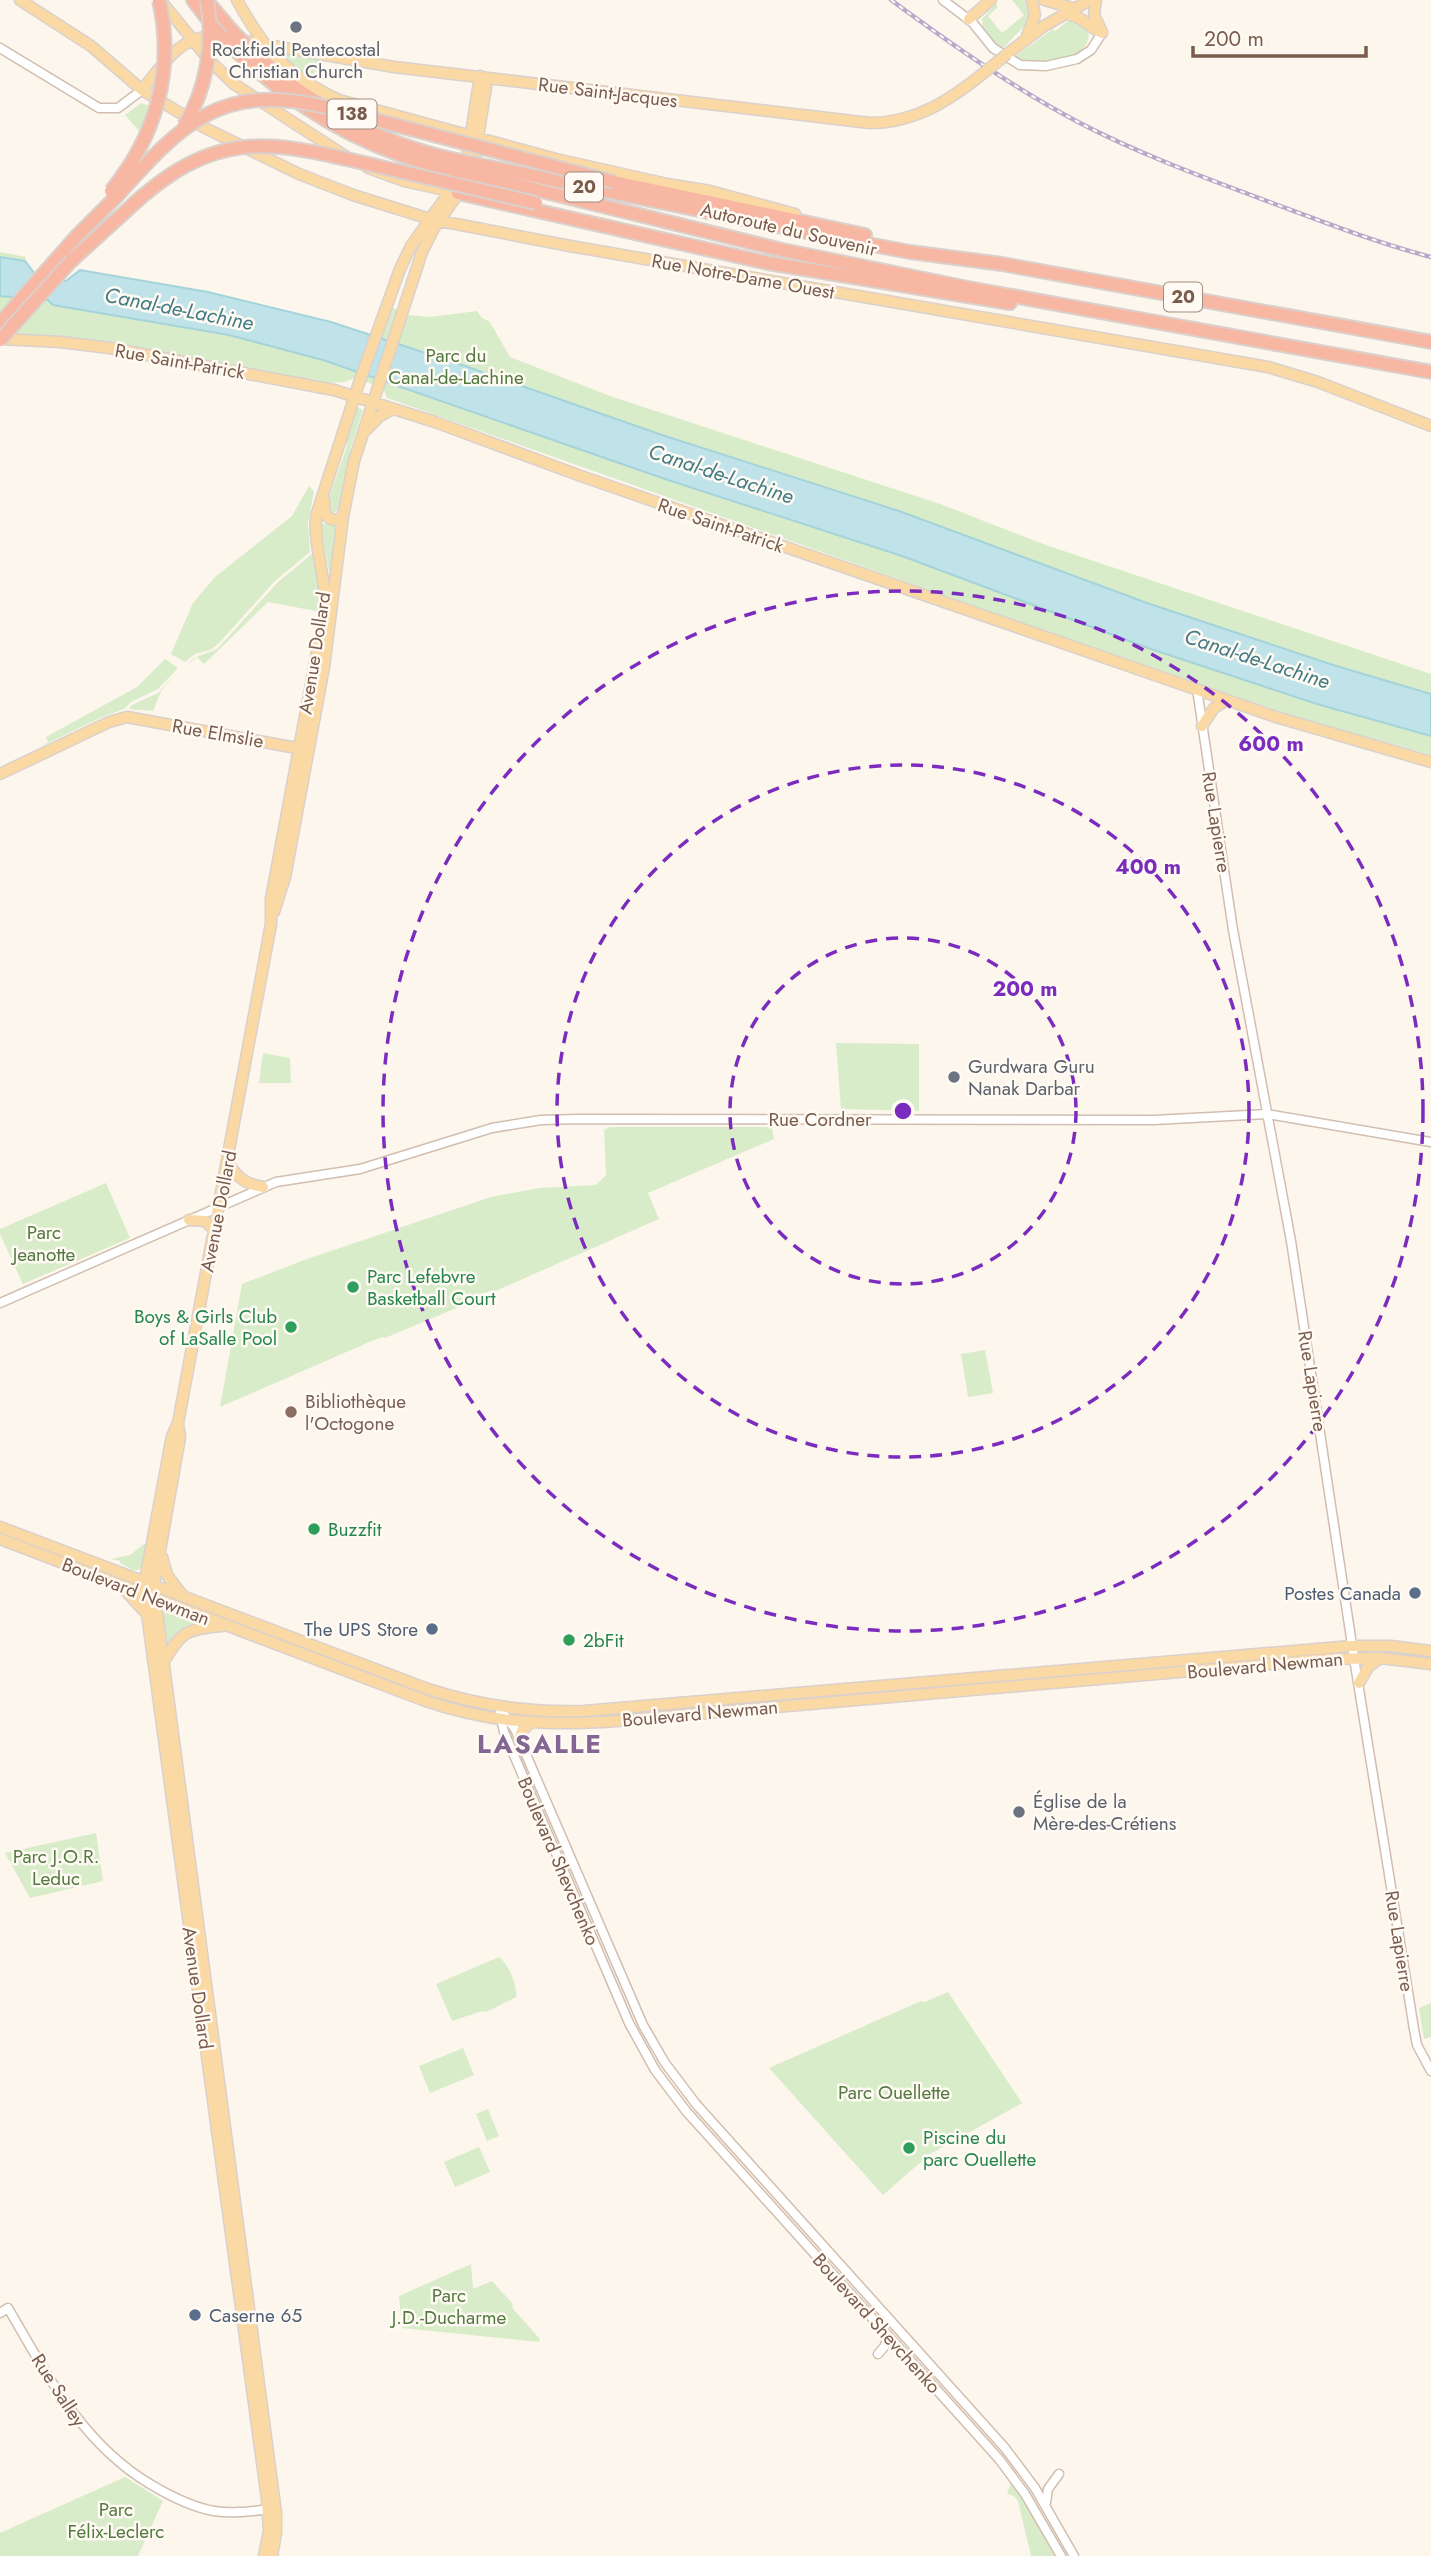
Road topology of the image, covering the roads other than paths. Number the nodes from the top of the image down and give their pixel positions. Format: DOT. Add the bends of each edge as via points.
graph roads {
  1 [pos="20,0"];
  2 [pos="159,0"];
  3 [pos="193,0"];
  4 [pos="207,0"];
  5 [pos="237,0"];
  6 [pos="943,0"];
  7 [pos="991,0"];
  8 [pos="1032,0"];
  9 [pos="1044,0"];
  10 [pos="1093,0"];
  11 [pos="1069,10"];
  12 [pos="969,19"];
  13 [pos="1102,33"];
  14 [pos="192,39"];
  15 [pos="1026,39"];
  16 [pos="264,44"];
  17 [pos="0,48"];
  18 [pos="480,76"];
  19 [pos="142,90"];
  20 [pos="475,137"];
  21 [pos="454,165"];
  22 [pos="478,170"];
  23 [pos="667,184"];
  24 [pos="454,192"];
  25 [pos="742,209"];
  26 [pos="795,214"];
  27 [pos="434,220"];
  28 [pos="75,238"];
  29 [pos="71,261"];
  30 [pos="1002,264"];
  31 [pos="853,277"];
  32 [pos="1140,320"];
  33 [pos="0,323"];
  34 [pos="1365,329"];
  35 [pos="1431,333"];
  36 [pos="0,339"];
  37 [pos="1431,342"];
  38 [pos="1431,372"];
  39 [pos="359,382"];
  40 [pos="377,388"];
  41 [pos="334,390"];
  42 [pos="354,397"];
  43 [pos="1365,400"];
  44 [pos="372,403"];
  45 [pos="393,409"];
  46 [pos="1431,420"];
  47 [pos="1431,426"];
  48 [pos="362,433"];
  49 [pos="323,492"];
  50 [pos="343,517"];
  51 [pos="1197,689"];
  52 [pos="1227,700"];
  53 [pos="1202,726"];
  54 [pos="304,749"];
  55 [pos="1431,762"];
  56 [pos="0,774"];
  57 [pos="1267,1114"];
  58 [pos="1431,1142"];
  59 [pos="227,1161"];
  60 [pos="263,1187"];
  61 [pos="219,1206"];
  62 [pos="189,1220"];
  63 [pos="214,1230"];
  64 [pos="0,1303"];
  65 [pos="178,1423"];
  66 [pos="0,1527"];
  67 [pos="0,1539"];
  68 [pos="160,1550"];
  69 [pos="150,1583"];
  70 [pos="118,1584"];
  71 [pos="183,1596"];
  72 [pos="150,1597"];
  73 [pos="147,1615"];
  74 [pos="226,1626"];
  75 [pos="1352,1646"];
  76 [pos="1431,1651"];
  77 [pos="1354,1658"];
  78 [pos="1380,1658"];
  79 [pos="162,1663"];
  80 [pos="1431,1664"];
  81 [pos="1359,1683"];
  82 [pos="499,1708"];
  83 [pos="506,1721"];
  84 [pos="530,1723"];
  85 [pos="519,1739"];
  86 [pos="1431,2071"];
  87 [pos="4,2310"];
  88 [pos="887,2335"];
  89 [pos="878,2354"];
  90 [pos="1059,2474"];
  91 [pos="1046,2506"];
  92 [pos="272,2509"];
  93 [pos="264,2556"];
  94 [pos="272,2556"];
  95 [pos="1061,2556"];
  96 [pos="1074,2556"];
  1 -- 19 [label="main road, Rue Notre-Dame Ouest" via="91,46"];
  2 -- 14 [label="main road"];
  2 -- 28 [label="highway, bridge" via="165,59 152,124 132,164"];
  3 -- 21 [label="highway, Autoroute du Souvenir / 20, bridge" via="233,48 274,85 333,125 388,151"];
  4 -- 21 [label="highway, Autoroute du Souvenir / 20, bridge" via="251,50 330,111"];
  4 -- 29 [label="highway, bridge" via="208,61 191,114 162,156"];
  5 -- 16 [label="main road"];
  6 -- 12 [label="street"];
  7 -- 12 [label="main road"];
  8 -- 15 [label="main road" via="1035,15"];
  9 -- 11 [label="main road"];
  10 -- 11 [label="main road, Rue Saint-Jacques"];
  10 -- 13 [label="main road"];
  11 -- 13 [label="main road"];
  11 -- 15 [label="main road, Rue Saint-Jacques"];
  12 -- 13 [label="street" via="995,50 1023,66 1077,59 1091,50"];
  14 -- 16 [label="main road, Rue Saint-Jacques" via="208,36"];
  14 -- 19 [label="main road"];
  14 -- 24 [label="main road" via="240,89 349,159 390,177"];
  15 -- 18 [label="main road, Rue Saint-Jacques, bridge" via="947,101 875,123"];
  16 -- 18 [label="main road, Rue Saint-Jacques" via="376,65"];
  16 -- 20 [label="main road" via="299,78 339,100"];
  17 -- 19 [label="street" via="99,108 118,108"];
  18 -- 20 [label="main road"];
  19 -- 27 [label="main road, Rue Notre-Dame Ouest" via="276,164"];
  20 -- 23 [label="main road"];
  20 -- 24 [label="main road" via="474,167"];
  21 -- 22 [label="highway, Autoroute du Souvenir / 20, bridge"];
  22 -- 30 [label="highway, Autoroute du Souvenir / 20" via="910,252"];
  22 -- 32 [label="highway, Autoroute du Souvenir / 20" via="782,250"];
  23 -- 25 [label="highway"];
  23 -- 26 [label="main road"];
  24 -- 27 [label="main road"];
  24 -- 31 [label="highway" via="768,263"];
  25 -- 28 [label="highway, 138, bridge" via="614,182 311,104 258,100 213,112 179,131"];
  25 -- 30 [label="highway, 138"];
  27 -- 39 [label="main road, Avenue Dollard" via="406,256"];
  27 -- 40 [label="main road, Avenue Dollard"];
  27 -- 43 [label="main road, Rue Notre-Dame Ouest" via="1257,364"];
  28 -- 33 [label="highway, 138"];
  29 -- 31 [label="highway, 138, bridge" via="174,172 204,157 273,145"];
  29 -- 36 [label="highway, 138, bridge"];
  30 -- 34 [label="highway, Autoroute du Souvenir / 20"];
  31 -- 32 [label="highway, 138"];
  32 -- 38 [label="highway, Autoroute du Souvenir / 20"];
  34 -- 35 [label="highway"];
  34 -- 37 [label="highway, Autoroute du Souvenir / 20"];
  36 -- 41 [label="main road, Rue Saint-Patrick" via="120,350"];
  39 -- 41 [label="main road"];
  39 -- 42 [label="main road, Avenue Dollard"];
  40 -- 44 [label="main road, Avenue Dollard"];
  40 -- 45 [label="main road"];
  41 -- 42 [label="main road, Rue Saint-Patrick"];
  42 -- 44 [label="main road, Rue Saint-Patrick"];
  42 -- 49 [label="main road, Avenue Dollard"];
  43 -- 46 [label="main road, Rue Notre-Dame Ouest"];
  43 -- 47 [label="main road, Rue Notre-Dame Ouest"];
  44 -- 45 [label="main road, Rue Saint-Patrick"];
  44 -- 48 [label="main road, Avenue Dollard"];
  45 -- 48 [label="main road"];
  45 -- 51 [label="main road, Rue Saint-Patrick"];
  48 -- 50 [label="main road, Avenue Dollard"];
  49 -- 50 [label="main road" via="325,516"];
  49 -- 54 [label="main road, Avenue Dollard" via="316,526 325,608"];
  50 -- 54 [label="main road, Avenue Dollard" via="331,626"];
  51 -- 52 [label="main road, Rue Saint-Patrick"];
  51 -- 53 [label="street, Rue Lapierre"];
  52 -- 53 [label="main road" via="1214,708"];
  52 -- 55 [label="main road, Rue Saint-Patrick"];
  53 -- 57 [label="street, Rue Lapierre"];
  54 -- 56 [label="main road, Rue Elmslie" via="127,717"];
  54 -- 59 [label="main road, Avenue Dollard" via="285,877 272,916"];
  57 -- 58 [label="street, Rue Cordner"];
  57 -- 60 [label="street, Rue Cordner" via="1154,1120 549,1119 492,1128 360,1169"];
  57 -- 75 [label="street, Rue Lapierre" via="1291,1241"];
  59 -- 60 [label="main road" via="240,1179"];
  59 -- 61 [label="main road, Avenue Dollard"];
  60 -- 61 [label="street, Rue Cordner"];
  61 -- 62 [label="street, Rue Cordner"];
  61 -- 63 [label="main road, Avenue Dollard"];
  62 -- 63 [label="main road" via="205,1221"];
  62 -- 64 [label="street, Rue Cordner"];
  63 -- 65 [label="main road, Avenue Dollard"];
  65 -- 68 [label="main road, Avenue Dollard" via="180,1437"];
  65 -- 69 [label="main road, Avenue Dollard" via="172,1436"];
  66 -- 69 [label="main road, Boulevard Newman"];
  67 -- 70 [label="main road, Boulevard Newman"];
  68 -- 69 [label="main road, Avenue Dollard"];
  68 -- 71 [label="main road" via="167,1575"];
  69 -- 71 [label="main road, Boulevard Newman"];
  69 -- 72 [label="main road, Avenue Dollard"];
  70 -- 72 [label="main road, Boulevard Newman"];
  70 -- 73 [label="main road"];
  71 -- 82 [label="main road, Boulevard Newman" via="428,1689"];
  72 -- 73 [label="main road, Avenue Dollard"];
  72 -- 74 [label="main road, Boulevard Newman"];
  72 -- 79 [label="main road, Avenue Dollard"];
  73 -- 92 [label="main road, Avenue Dollard"];
  74 -- 79 [label="main road" via="187,1632"];
  74 -- 83 [label="main road, Boulevard Newman" via="428,1702"];
  75 -- 76 [label="main road, Boulevard Newman"];
  75 -- 77 [label="street, Rue Lapierre"];
  75 -- 82 [label="main road, Boulevard Newman" via="584,1711"];
  77 -- 78 [label="main road, Boulevard Newman"];
  77 -- 81 [label="street, Rue Lapierre"];
  77 -- 84 [label="main road, Boulevard Newman" via="621,1720"];
  78 -- 80 [label="main road, Boulevard Newman"];
  78 -- 81 [label="main road"];
  79 -- 92 [label="main road, Avenue Dollard"];
  81 -- 86 [label="street, Rue Lapierre" via="1414,2032"];
  82 -- 83 [label="street, Boulevard Shevchenko"];
  83 -- 84 [label="main road, Boulevard Newman"];
  83 -- 85 [label="street, Boulevard Shevchenko"];
  83 -- 88 [label="street, Boulevard Shevchenko" via="504,1732 646,2055 686,2111"];
  84 -- 85 [label="main road"];
  85 -- 91 [label="street, Boulevard Shevchenko" via="634,2006 665,2063 692,2100 1005,2448"];
  87 -- 92 [label="street, Rue Salley" via="73,2415 124,2467 200,2508 230,2512"];
  88 -- 89 [label="street"];
  88 -- 95 [label="street, Boulevard Shevchenko" via="1005,2466"];
  90 -- 91 [label="street" via="1048,2489"];
  91 -- 96 [label="street, Boulevard Shevchenko"];
  92 -- 93 [label="main road, Avenue Dollard"];
  92 -- 94 [label="main road, Avenue Dollard" via="276,2533"];
}
